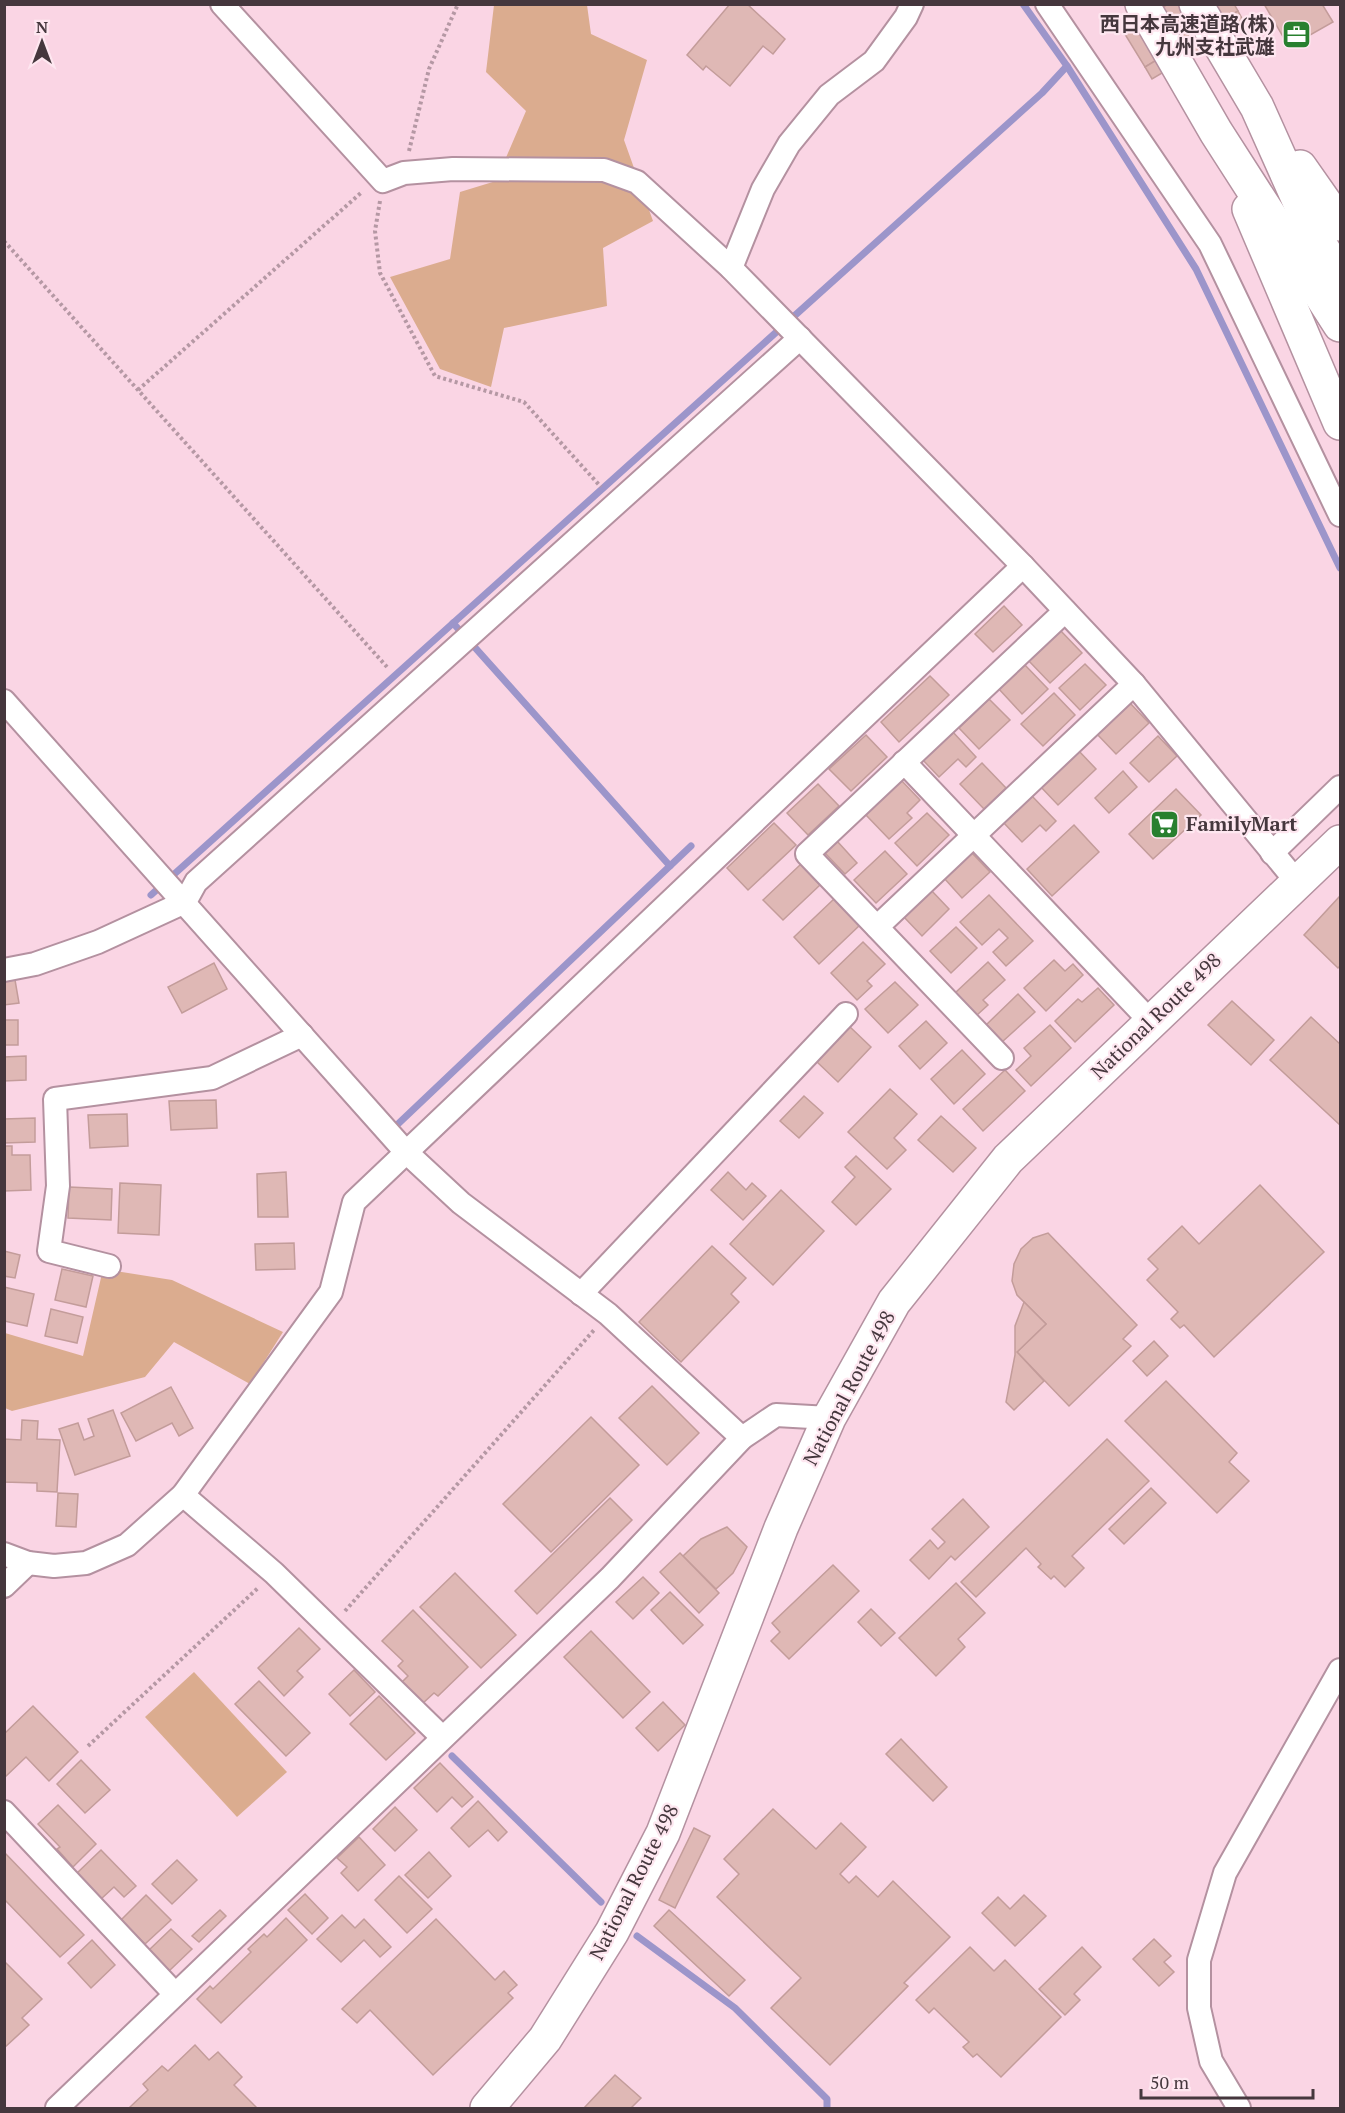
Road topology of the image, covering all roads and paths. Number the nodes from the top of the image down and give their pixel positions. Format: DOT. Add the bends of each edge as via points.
graph roads {
  1 [pos="222,4"];
  2 [pos="458,4"];
  3 [pos="912,4"];
  4 [pos="1047,4"];
  5 [pos="1142,4"];
  6 [pos="1196,4"];
  7 [pos="1257,107"];
  8 [pos="1216,132"];
  9 [pos="404,172"];
  10 [pos="383,181"];
  11 [pos="1341,224"];
  12 [pos="4,241"];
  13 [pos="731,268"];
  14 [pos="1341,278"];
  15 [pos="1341,325"];
  16 [pos="800,338"];
  17 [pos="138,390"];
  18 [pos="1341,423"];
  19 [pos="591,476"];
  20 [pos="1341,515"];
  21 [pos="1023,566"];
  22 [pos="1065,611"];
  23 [pos="387,668"];
  24 [pos="1134,684"];
  25 [pos="4,701"];
  26 [pos="904,762"];
  27 [pos="1341,787"];
  28 [pos="974,835"];
  29 [pos="1341,836"];
  30 [pos="1272,853"];
  31 [pos="1318,862"];
  32 [pos="172,887"];
  33 [pos="877,927"];
  34 [pos="4,970"];
  35 [pos="846,1014"];
  36 [pos="1151,1022"];
  37 [pos="302,1035"];
  38 [pos="1002,1058"];
  39 [pos="405,1151"];
  40 [pos="109,1266"];
  41 [pos="581,1294"];
  42 [pos="608,1314"];
  43 [pos="829,1418"];
  44 [pos="742,1438"];
  45 [pos="183,1495"];
  46 [pos="4,1554"];
  47 [pos="28,1563"];
  48 [pos="274,1574"];
  49 [pos="4,1586"];
  50 [pos="330,1628"];
  51 [pos="1341,1670"];
  52 [pos="442,1737"];
  53 [pos="88,1746"];
  54 [pos="4,1812"];
  55 [pos="175,1994"];
  56 [pos="57,2109"];
  57 [pos="487,2109"];
  58 [pos="1239,2109"];
  1 -- 10 [label="street"];
  2 -- 9 [label="path" via="429,69"];
  3 -- 13 [label="street" via="874,61 829,95 789,144 763,189"];
  4 -- 20 [label="street" via="1209,244"];
  5 -- 8 [label="highway"];
  6 -- 7 [label="highway"];
  7 -- 11 [label="highway"];
  7 -- 14 [label="highway" via="1313,232"];
  8 -- 15 [label="highway"];
  8 -- 18 [label="highway"];
  9 -- 10 [label="street"];
  9 -- 13 [label="street" via="604,170 637,182"];
  10 -- 17 [label="path" via="370,184"];
  10 -- 19 [label="path" via="375,231 380,273 435,376 524,402"];
  12 -- 17 [label="path"];
  13 -- 16 [label="street"];
  16 -- 21 [label="street"];
  16 -- 32 [label="street" via="196,882"];
  17 -- 23 [label="path"];
  21 -- 22 [label="street"];
  21 -- 39 [label="street"];
  22 -- 24 [label="street"];
  22 -- 26 [label="street"];
  24 -- 28 [label="street"];
  24 -- 30 [label="street"];
  25 -- 32 [label="street"];
  26 -- 28 [label="street"];
  26 -- 33 [label="street" via="807,854"];
  27 -- 30 [label="street"];
  28 -- 33 [label="street"];
  28 -- 36 [label="street"];
  29 -- 31 [label="highway, National Route 498"];
  30 -- 31 [label="street"];
  31 -- 36 [label="highway, National Route 498"];
  32 -- 34 [label="street" via="98,942 35,964"];
  32 -- 37 [label="street"];
  33 -- 38 [label="street"];
  35 -- 41 [label="street"];
  36 -- 43 [label="highway, National Route 498" via="1008,1159 894,1302"];
  37 -- 39 [label="street"];
  37 -- 40 [label="street" via="212,1078 55,1099 58,1186 49,1251"];
  39 -- 41 [label="street" via="461,1203"];
  39 -- 45 [label="street" via="354,1202 331,1292"];
  41 -- 42 [label="street"];
  42 -- 44 [label="street"];
  42 -- 50 [label="path"];
  43 -- 44 [label="street" via="776,1415"];
  43 -- 57 [label="highway, National Route 498" via="781,1528 663,1833 612,1932 545,2039"];
  44 -- 52 [label="street" via="610,1578"];
  45 -- 47 [label="street" via="127,1545 86,1563"];
  45 -- 48 [label="street"];
  46 -- 47 [label="street"];
  47 -- 49 [label="street"];
  48 -- 50 [label="street"];
  48 -- 53 [label="path"];
  50 -- 52 [label="street"];
  51 -- 58 [label="street" via="1225,1873 1199,1960 1199,2008 1211,2061"];
  52 -- 55 [label="street"];
  54 -- 55 [label="street"];
  55 -- 56 [label="street"];
}
